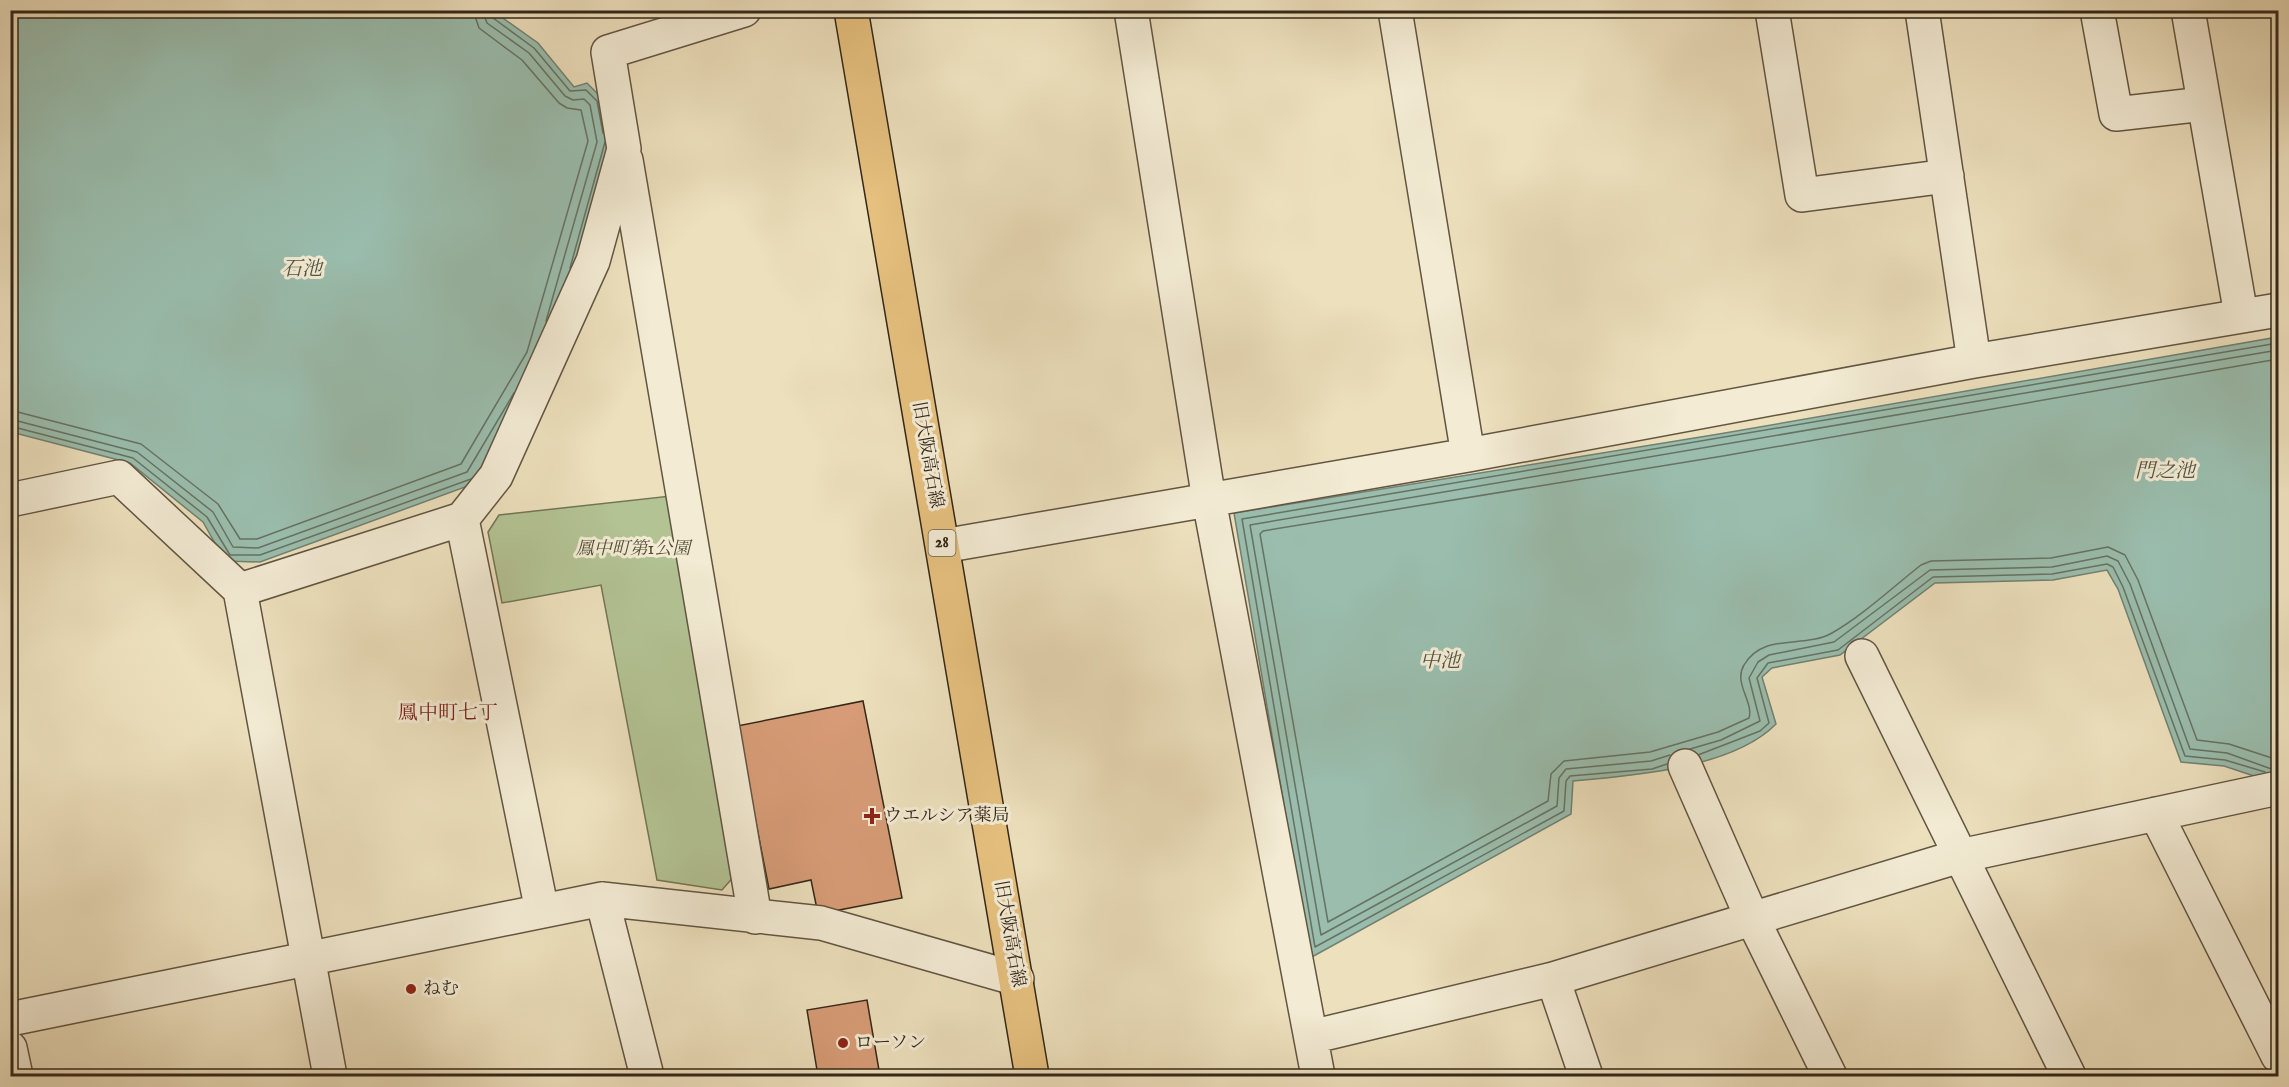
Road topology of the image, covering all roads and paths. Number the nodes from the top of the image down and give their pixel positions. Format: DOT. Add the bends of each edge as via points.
graph roads {
  1 [pos="744,10"];
  2 [pos="851,10"];
  3 [pos="1131,10"];
  4 [pos="1395,10"];
  5 [pos="1772,10"];
  6 [pos="1922,10"];
  7 [pos="2097,10"];
  8 [pos="2188,10"];
  9 [pos="2204,104"];
  10 [pos="624,149"];
  11 [pos="1947,176"];
  12 [pos="2278,310"];
  13 [pos="2241,315"];
  14 [pos="1974,361"];
  15 [pos="1468,455"];
  16 [pos="10,500"];
  17 [pos="1209,500"];
  18 [pos="462,519"];
  19 [pos="943,546"];
  20 [pos="240,590"];
  21 [pos="1862,656"];
  22 [pos="1685,766"];
  23 [pos="2278,788"];
  24 [pos="2156,814"];
  25 [pos="1960,856"];
  26 [pos="602,899"];
  27 [pos="542,911"];
  28 [pos="755,917"];
  29 [pos="1752,918"];
  30 [pos="308,959"];
  31 [pos="1017,979"];
  32 [pos="1553,979"];
  33 [pos="10,1019"];
  34 [pos="1311,1037"];
  35 [pos="10,1048"];
  36 [pos="2278,1056"];
  37 [pos="16,1077"];
  38 [pos="330,1077"];
  39 [pos="647,1077"];
  40 [pos="1032,1077"];
  41 [pos="1318,1077"];
  42 [pos="1586,1077"];
  43 [pos="1830,1077"];
  44 [pos="2069,1077"];
  1 -- 10 [label="street" via="609,52"];
  2 -- 19 [label="main road, 旧大阪高石線 / 28"];
  3 -- 17 [label="street"];
  4 -- 15 [label="street"];
  5 -- 11 [label="street" via="1802,195"];
  6 -- 11 [label="street"];
  7 -- 9 [label="street" via="2116,114"];
  8 -- 9 [label="street"];
  9 -- 13 [label="street"];
  10 -- 18 [label="street" via="593,261 496,476"];
  10 -- 28 [label="street"];
  11 -- 14 [label="street"];
  12 -- 13 [label="street"];
  13 -- 14 [label="street"];
  14 -- 15 [label="street"];
  15 -- 17 [label="street"];
  16 -- 20 [label="street" via="120,477"];
  17 -- 19 [label="street"];
  17 -- 34 [label="street"];
  18 -- 20 [label="street"];
  18 -- 27 [label="street"];
  19 -- 31 [label="main road, 旧大阪高石線 / 28"];
  20 -- 30 [label="street"];
  21 -- 25 [label="street"];
  22 -- 29 [label="street"];
  23 -- 24 [label="street"];
  24 -- 25 [label="street"];
  24 -- 36 [label="street"];
  25 -- 29 [label="street"];
  25 -- 44 [label="street"];
  26 -- 27 [label="street"];
  26 -- 28 [label="street"];
  26 -- 39 [label="street"];
  27 -- 30 [label="street"];
  28 -- 31 [label="street" via="821,923"];
  29 -- 32 [label="street"];
  29 -- 43 [label="street"];
  30 -- 33 [label="street"];
  30 -- 38 [label="street"];
  31 -- 40 [label="main road, 旧大阪高石線 / 28"];
  32 -- 34 [label="street"];
  32 -- 42 [label="street"];
  34 -- 41 [label="street"];
  35 -- 37 [label="street"];
}
